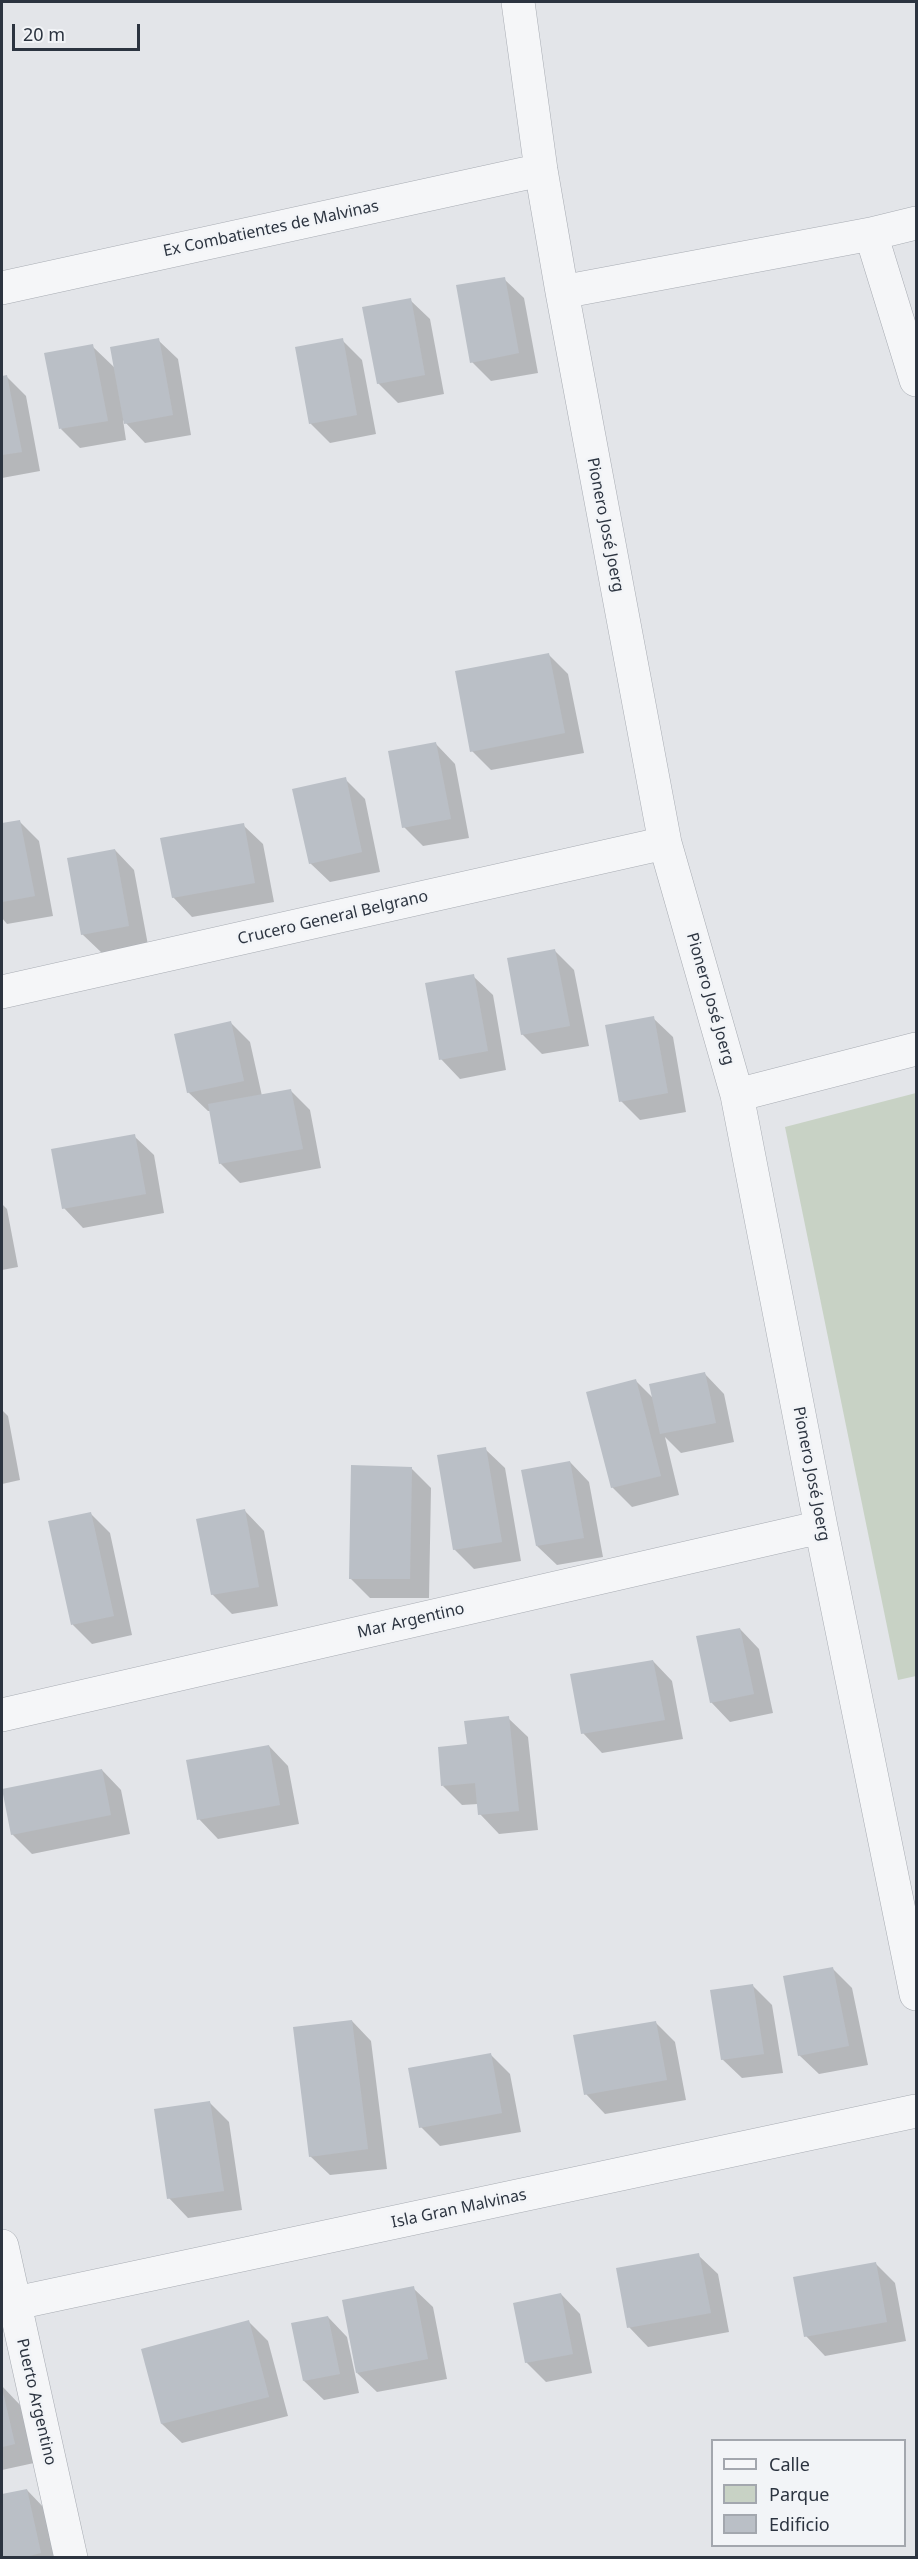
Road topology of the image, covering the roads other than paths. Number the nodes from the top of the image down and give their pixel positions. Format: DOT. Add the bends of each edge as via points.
graph roads {
  1 [pos="518,2"];
  2 [pos="541,170"];
  3 [pos="916,223"];
  4 [pos="871,234"];
  5 [pos="2,288"];
  6 [pos="562,292"];
  7 [pos="916,380"];
  8 [pos="665,843"];
  9 [pos="2,992"];
  10 [pos="916,1049"];
  11 [pos="737,1095"];
  12 [pos="821,1527"];
  13 [pos="2,1715"];
  14 [pos="916,1994"];
  15 [pos="916,2111"];
  16 [pos="2,2246"];
  17 [pos="7,2305"];
  18 [pos="71,2558"];
  1 -- 2 [label="street, Pionero José Joerg"];
  2 -- 5 [label="street, Ex Combatientes de Malvinas"];
  2 -- 6 [label="street, Pionero José Joerg"];
  3 -- 4 [label="street"];
  4 -- 6 [label="street"];
  4 -- 7 [label="street"];
  6 -- 8 [label="street, Pionero José Joerg"];
  8 -- 9 [label="street, Crucero General Belgrano"];
  8 -- 11 [label="street, Pionero José Joerg"];
  10 -- 11 [label="street"];
  11 -- 12 [label="street, Pionero José Joerg"];
  12 -- 13 [label="street, Mar Argentino"];
  12 -- 14 [label="street, Pionero José Joerg"];
  15 -- 17 [label="street, Isla Gran Malvinas"];
  16 -- 17 [label="street, Puerto Argentino"];
  17 -- 18 [label="street, Puerto Argentino"];
}
